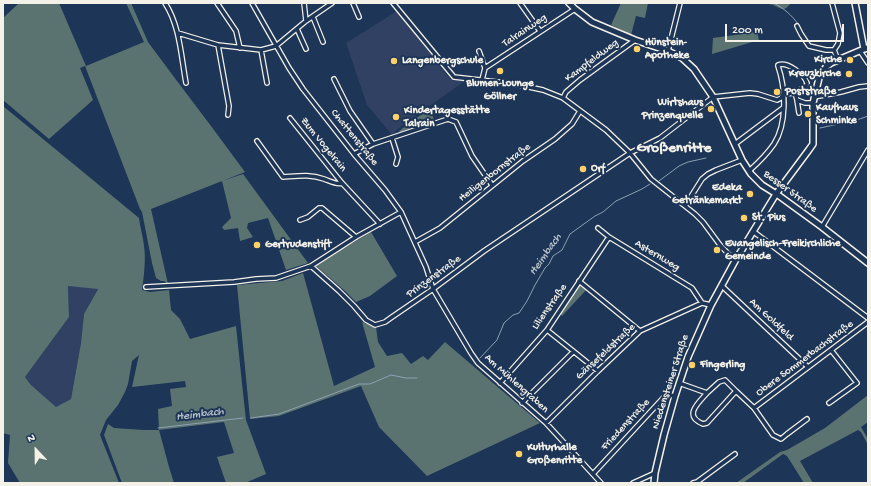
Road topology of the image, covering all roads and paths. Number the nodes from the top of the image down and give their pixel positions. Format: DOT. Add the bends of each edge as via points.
graph roads {
  1 [pos="165,3"];
  2 [pos="217,3"];
  3 [pos="252,3"];
  4 [pos="304,3"];
  5 [pos="332,3"];
  6 [pos="353,3"];
  7 [pos="393,3"];
  8 [pos="520,3"];
  9 [pos="569,3"];
  10 [pos="680,3"];
  11 [pos="832,3"];
  12 [pos="855,3"];
  13 [pos="575,9"];
  14 [pos="312,17"];
  15 [pos="358,17"];
  16 [pos="306,21"];
  17 [pos="797,26"];
  18 [pos="297,29"];
  19 [pos="540,32"];
  20 [pos="178,33"];
  21 [pos="635,40"];
  22 [pos="323,42"];
  23 [pos="218,45"];
  24 [pos="276,46"];
  25 [pos="240,48"];
  26 [pos="306,49"];
  27 [pos="864,49"];
  28 [pos="260,50"];
  29 [pos="834,50"];
  30 [pos="479,51"];
  31 [pos="668,51"];
  32 [pos="838,60"];
  33 [pos="868,63"];
  34 [pos="485,68"];
  35 [pos="334,79"];
  36 [pos="482,80"];
  37 [pos="186,83"];
  38 [pos="267,83"];
  39 [pos="868,86"];
  40 [pos="794,92"];
  41 [pos="784,94"];
  42 [pos="713,97"];
  43 [pos="563,98"];
  44 [pos="797,100"];
  45 [pos="813,100"];
  46 [pos="783,108"];
  47 [pos="580,111"];
  48 [pos="799,112"];
  49 [pos="228,115"];
  50 [pos="290,118"];
  51 [pos="392,138"];
  52 [pos="257,141"];
  53 [pos="373,144"];
  54 [pos="735,144"];
  55 [pos="868,150"];
  56 [pos="630,153"];
  57 [pos="354,154"];
  58 [pos="742,160"];
  59 [pos="396,164"];
  60 [pos="749,171"];
  61 [pos="342,183"];
  62 [pos="492,185"];
  63 [pos="776,194"];
  64 [pos="685,206"];
  65 [pos="401,212"];
  66 [pos="300,220"];
  67 [pos="380,224"];
  68 [pos="822,227"];
  69 [pos="598,228"];
  70 [pos="754,232"];
  71 [pos="356,237"];
  72 [pos="609,237"];
  73 [pos="414,242"];
  74 [pos="735,262"];
  75 [pos="868,263"];
  76 [pos="310,266"];
  77 [pos="579,281"];
  78 [pos="722,286"];
  79 [pos="146,288"];
  80 [pos="433,289"];
  81 [pos="702,303"];
  82 [pos="710,305"];
  83 [pos="868,318"];
  84 [pos="868,322"];
  85 [pos="547,330"];
  86 [pos="640,331"];
  87 [pos="831,350"];
  88 [pos="574,352"];
  89 [pos="808,367"];
  90 [pos="598,371"];
  91 [pos="500,383"];
  92 [pos="679,383"];
  93 [pos="736,392"];
  94 [pos="708,393"];
  95 [pos="675,396"];
  96 [pos="522,403"];
  97 [pos="829,403"];
  98 [pos="754,408"];
  99 [pos="807,419"];
  100 [pos="546,423"];
  101 [pos="734,454"];
  102 [pos="655,473"];
  103 [pos="593,474"];
  104 [pos="601,483"];
  105 [pos="633,483"];
  106 [pos="654,483"];
  107 [pos="693,483"];
  1 -- 20 [label="street"];
  2 -- 25 [label="street" via="236,31"];
  3 -- 24 [label="street, Chattenstraße"];
  4 -- 16 [label="street"];
  5 -- 14 [label="street"];
  6 -- 15 [label="street"];
  7 -- 36 [label="street" via="454,77"];
  8 -- 19 [label="street"];
  9 -- 13 [label="street, Besser Straße"];
  10 -- 31 [label="street"];
  11 -- 29 [label="street" via="840,33"];
  12 -- 27 [label="street"];
  13 -- 19 [label="street, Talrainweg"];
  13 -- 21 [label="street, Besser Straße" via="592,22"];
  14 -- 16 [label="street"];
  14 -- 22 [label="street"];
  16 -- 18 [label="street"];
  17 -- 29 [label="street" via="809,46"];
  18 -- 24 [label="street"];
  18 -- 26 [label="street"];
  19 -- 34 [label="street, Talrainweg"];
  20 -- 23 [label="street"];
  20 -- 37 [label="street"];
  21 -- 31 [label="street, Besser Straße"];
  21 -- 43 [label="street, Kampfeldweg" via="580,80"];
  23 -- 25 [label="street"];
  23 -- 49 [label="street" via="229,106"];
  24 -- 28 [label="street"];
  24 -- 57 [label="street, Chattenstraße" via="303,89"];
  25 -- 28 [label="street"];
  27 -- 32 [label="street, Niedensteiner Straße"];
  27 -- 33 [label="street"];
  28 -- 38 [label="street"];
  29 -- 32 [label="street"];
  30 -- 34 [label="street"];
  31 -- 42 [label="street, Besser Straße" via="682,58 694,69"];
  32 -- 45 [label="street, Niedensteiner Straße" via="822,72"];
  34 -- 36 [label="street"];
  35 -- 53 [label="street" via="350,111"];
  36 -- 43 [label="street" via="543,90"];
  39 -- 45 [label="street"];
  40 -- 41 [label="street"];
  40 -- 41 [label="street" via="808,83 795,69 780,64 778,65"];
  40 -- 44 [label="street"];
  41 -- 42 [label="street" via="777,100 750,93"];
  41 -- 46 [label="street"];
  42 -- 54 [label="street, Besser Straße"];
  42 -- 56 [label="street, Prinzenstraße" via="660,138"];
  43 -- 47 [label="street"];
  44 -- 45 [label="street"];
  44 -- 48 [label="street"];
  45 -- 63 [label="street, Niedensteiner Straße" via="813,144"];
  46 -- 54 [label="street"];
  46 -- 60 [label="street" via="781,129 775,143"];
  47 -- 56 [label="street" via="606,130"];
  47 -- 62 [label="street, Heiligenbornstraße" via="572,124 555,139"];
  50 -- 61 [label="street, Zum Vogelrain"];
  51 -- 53 [label="street"];
  51 -- 59 [label="street" via="398,156"];
  51 -- 62 [label="street" via="448,119 456,122 472,156"];
  52 -- 61 [label="street, Zum Vogelrain" via="283,177 310,175"];
  53 -- 57 [label="street"];
  54 -- 58 [label="street, Besser Straße"];
  55 -- 68 [label="street"];
  56 -- 64 [label="street" via="651,179"];
  56 -- 80 [label="street, Prinzenstraße" via="484,251"];
  57 -- 65 [label="street, Chattenstraße"];
  58 -- 60 [label="street, Besser Straße"];
  58 -- 64 [label="street" via="708,174"];
  60 -- 63 [label="street, Besser Straße" via="757,181"];
  61 -- 67 [label="street, Zum Vogelrain"];
  62 -- 73 [label="street, Heiligenbornstraße" via="440,228"];
  63 -- 68 [label="street, Besser Straße"];
  63 -- 70 [label="street, Niedensteiner Straße"];
  64 -- 74 [label="street" via="703,222"];
  65 -- 67 [label="street"];
  65 -- 73 [label="street, Chattenstraße"];
  66 -- 71 [label="street" via="322,208"];
  67 -- 71 [label="street"];
  68 -- 75 [label="street, Besser Straße"];
  69 -- 72 [label="street, Asternweg"];
  70 -- 74 [label="street, Niedensteiner Straße"];
  70 -- 83 [label="street"];
  71 -- 76 [label="street"];
  72 -- 77 [label="street, Lilienstraße"];
  72 -- 81 [label="street, Asternweg" via="692,288"];
  73 -- 80 [label="street, Chattenstraße"];
  74 -- 78 [label="street, Niedensteiner Straße"];
  76 -- 79 [label="street" via="276,278"];
  76 -- 80 [label="street, Prinzenstraße" via="340,291 366,320 375,325 385,322"];
  77 -- 85 [label="street, Lilienstraße"];
  77 -- 86 [label="street"];
  78 -- 82 [label="street, Niedensteiner Straße"];
  78 -- 89 [label="street, Am Goldfeld"];
  80 -- 91 [label="street, Am Mühlengraben" via="478,363"];
  81 -- 82 [label="street"];
  81 -- 86 [label="street, Gänsefeldstraße"];
  82 -- 92 [label="street, Niedensteiner Straße"];
  84 -- 87 [label="street, Obere Sommerbachstraße"];
  85 -- 88 [label="street"];
  85 -- 91 [label="street, Lilienstraße"];
  86 -- 90 [label="street, Gänsefeldstraße"];
  87 -- 89 [label="street, Obere Sommerbachstraße"];
  87 -- 97 [label="street" via="857,383"];
  88 -- 90 [label="street"];
  88 -- 96 [label="street"];
  89 -- 98 [label="street, Obere Sommerbachstraße"];
  90 -- 100 [label="street, Gänsefeldstraße"];
  91 -- 96 [label="street, Am Mühlengraben"];
  92 -- 94 [label="street"];
  92 -- 95 [label="street, Niedensteiner Straße"];
  93 -- 94 [label="street" via="725,380 719,382"];
  93 -- 94 [label="street" via="707,423 703,424 696,420 693,413"];
  93 -- 98 [label="street"];
  95 -- 102 [label="street, Niedensteiner Straße"];
  95 -- 103 [label="street, Friedenstraße" via="665,396"];
  96 -- 100 [label="street, Am Mühlengraben"];
  98 -- 99 [label="street, Obere Sommerbachstraße" via="773,435 781,439"];
  100 -- 103 [label="street, Am Mühlengraben"];
  101 -- 107 [label="street"];
  102 -- 105 [label="street"];
  102 -- 106 [label="street, Niedensteiner Straße"];
  103 -- 104 [label="street, Am Mühlengraben"];
}
